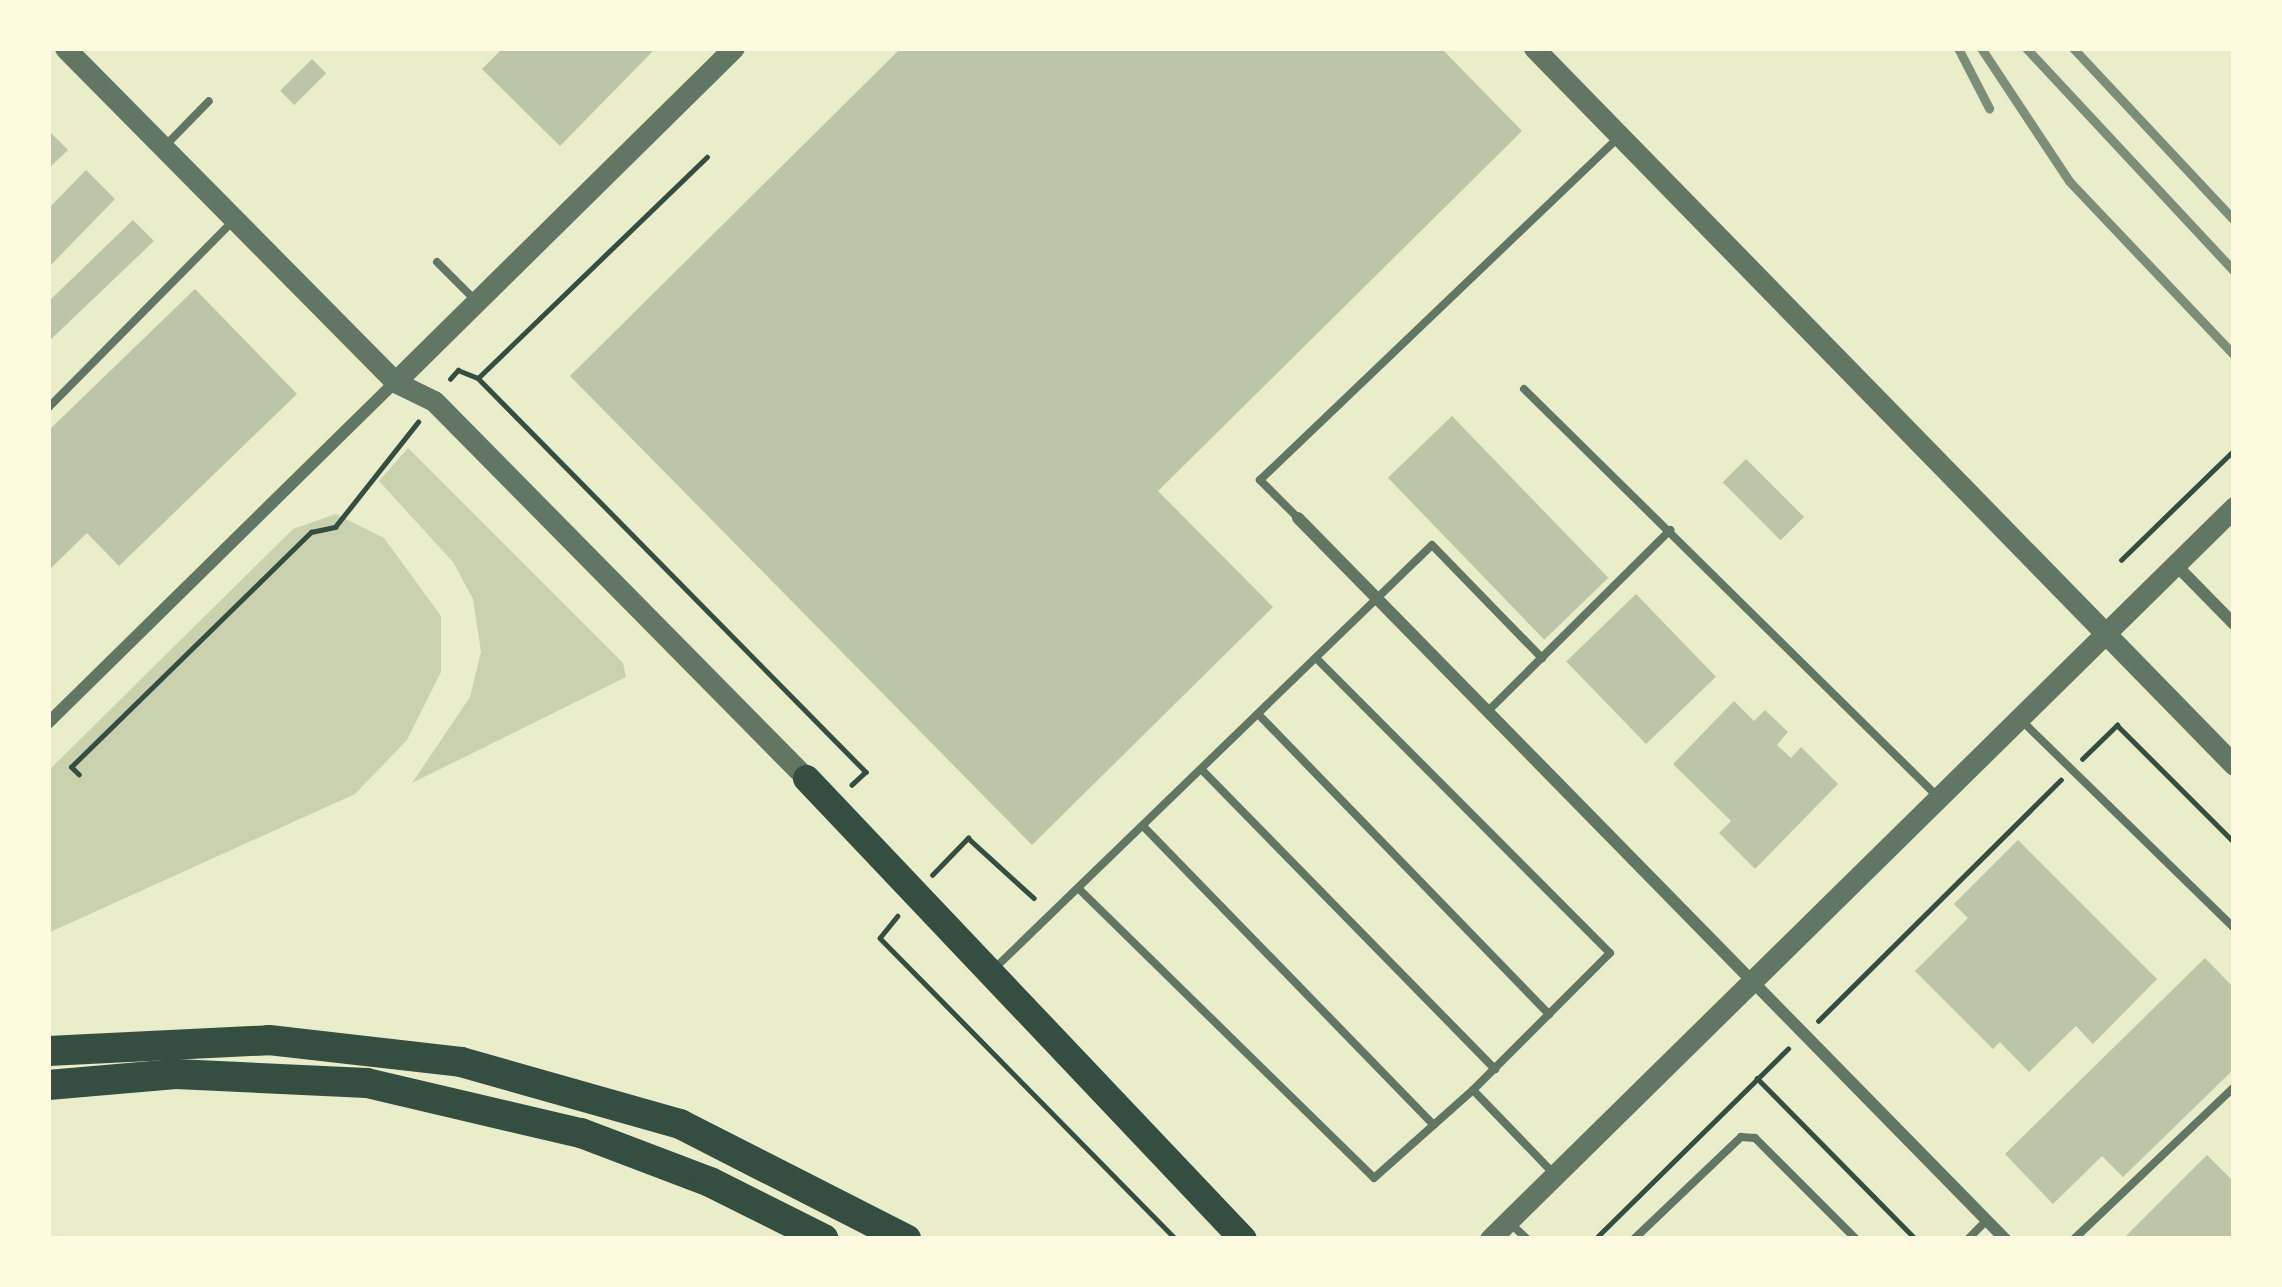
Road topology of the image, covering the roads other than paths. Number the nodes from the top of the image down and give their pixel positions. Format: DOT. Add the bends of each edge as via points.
graph roads {
  1 [pos="65,48"];
  2 [pos="734,48"];
  3 [pos="1534,48"];
  4 [pos="209,101"];
  5 [pos="1619,136"];
  6 [pos="164,147"];
  7 [pos="235,220"];
  8 [pos="437,262"];
  9 [pos="477,302"];
  10 [pos="395,382"];
  11 [pos="1525,389"];
  12 [pos="48,408"];
  13 [pos="2234,507"];
  14 [pos="1298,518"];
  15 [pos="1670,530"];
  16 [pos="2176,565"];
  17 [pos="1379,599"];
  18 [pos="2234,624"];
  19 [pos="2109,631"];
  20 [pos="1542,658"];
  21 [pos="1317,659"];
  22 [pos="1488,712"];
  23 [pos="1258,715"];
  24 [pos="2020,718"];
  25 [pos="48,723"];
  26 [pos="2234,765"];
  27 [pos="1202,770"];
  28 [pos="806,778"];
  29 [pos="1939,798"];
  30 [pos="1143,826"];
  31 [pos="1078,888"];
  32 [pos="2234,928"];
  33 [pos="994,969"];
  34 [pos="1751,984"];
  35 [pos="1549,1014"];
  36 [pos="48,1051"];
  37 [pos="1495,1069"];
  38 [pos="48,1085"];
  39 [pos="2234,1087"];
  40 [pos="1473,1090"];
  41 [pos="1434,1125"];
  42 [pos="1555,1175"];
  43 [pos="1987,1220"];
  44 [pos="1508,1221"];
  45 [pos="824,1239"];
  46 [pos="906,1239"];
  47 [pos="1243,1239"];
  48 [pos="1490,1239"];
  49 [pos="1527,1239"];
  50 [pos="1634,1239"];
  51 [pos="1856,1239"];
  52 [pos="1968,1239"];
  53 [pos="2005,1239"];
  54 [pos="2074,1239"];
  1 -- 6 [label="street"];
  2 -- 9 [label="street"];
  3 -- 5 [label="street"];
  4 -- 6 [label="lane"];
  5 -- 14 [label="lane" via="1260,481"];
  5 -- 19 [label="street"];
  6 -- 7 [label="street"];
  7 -- 10 [label="street"];
  7 -- 12 [label="lane"];
  8 -- 9 [label="lane"];
  9 -- 10 [label="street"];
  10 -- 25 [label="street"];
  10 -- 28 [label="street" via="434,401"];
  11 -- 15 [label="lane"];
  13 -- 16 [label="street"];
  14 -- 17 [label="street"];
  15 -- 20 [label="lane"];
  15 -- 29 [label="lane"];
  16 -- 18 [label="street"];
  16 -- 19 [label="street"];
  17 -- 20 [label="lane" via="1432,545"];
  17 -- 21 [label="lane"];
  17 -- 22 [label="street"];
  19 -- 24 [label="street"];
  19 -- 26 [label="street"];
  20 -- 22 [label="lane"];
  21 -- 23 [label="lane"];
  21 -- 35 [label="lane" via="1610,953"];
  22 -- 34 [label="street"];
  23 -- 27 [label="lane"];
  23 -- 35 [label="lane"];
  24 -- 29 [label="street"];
  24 -- 32 [label="lane"];
  27 -- 30 [label="lane"];
  27 -- 37 [label="lane"];
  28 -- 33 [label="main road" via="927,880"];
  29 -- 34 [label="street"];
  30 -- 31 [label="lane"];
  30 -- 41 [label="lane"];
  31 -- 33 [label="lane"];
  31 -- 41 [label="lane" via="1374,1178"];
  33 -- 47 [label="main road"];
  34 -- 42 [label="street"];
  34 -- 43 [label="street"];
  35 -- 37 [label="lane"];
  36 -- 46 [label="highway" via="185,1041 349,1043 538,1080 746,1152"];
  37 -- 40 [label="lane"];
  38 -- 45 [label="highway" via="261,1076 367,1083 500,1109 710,1182"];
  39 -- 54 [label="lane"];
  40 -- 41 [label="lane"];
  40 -- 42 [label="lane"];
  42 -- 44 [label="street"];
  43 -- 52 [label="lane"];
  43 -- 53 [label="street"];
  44 -- 48 [label="street"];
  44 -- 49 [label="lane"];
  50 -- 51 [label="lane" via="1741,1137 1765,1147"];
}
